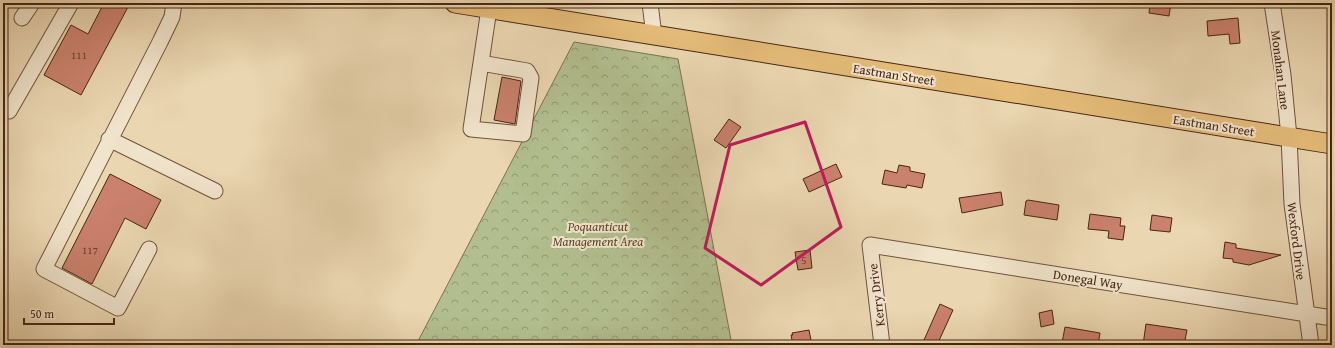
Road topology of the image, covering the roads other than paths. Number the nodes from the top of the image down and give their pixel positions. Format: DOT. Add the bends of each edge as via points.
graph roads {
  1 [pos="32,3"];
  2 [pos="71,3"];
  3 [pos="174,3"];
  4 [pos="455,3"];
  5 [pos="650,3"];
  6 [pos="1272,3"];
  7 [pos="489,9"];
  8 [pos="22,18"];
  9 [pos="654,36"];
  10 [pos="481,63"];
  11 [pos="9,111"];
  12 [pos="1289,137"];
  13 [pos="110,140"];
  14 [pos="1332,144"];
  15 [pos="215,191"];
  16 [pos="870,245"];
  17 [pos="148,249"];
  18 [pos="1306,314"];
  19 [pos="1332,318"];
  20 [pos="882,345"];
  21 [pos="1311,345"];
  1 -- 8 [label="street"];
  2 -- 11 [label="street"];
  3 -- 13 [label="street" via="172,17"];
  4 -- 7 [label="main road, Eastman Street"];
  5 -- 9 [label="street"];
  6 -- 12 [label="street, Monahan Lane"];
  7 -- 9 [label="main road, Eastman Street"];
  7 -- 10 [label="street"];
  9 -- 12 [label="main road, Eastman Street"];
  10 -- 10 [label="street" via="471,129 524,134 531,78 528,71"];
  12 -- 14 [label="main road, Eastman Street"];
  12 -- 18 [label="street, Wexford Drive" via="1292,204"];
  13 -- 15 [label="street"];
  13 -- 17 [label="street" via="44,269 118,308"];
  16 -- 18 [label="street, Donegal Way"];
  16 -- 20 [label="street, Kerry Drive"];
  18 -- 19 [label="street, Donegal Way"];
  18 -- 21 [label="street, Wexford Drive"];
}
